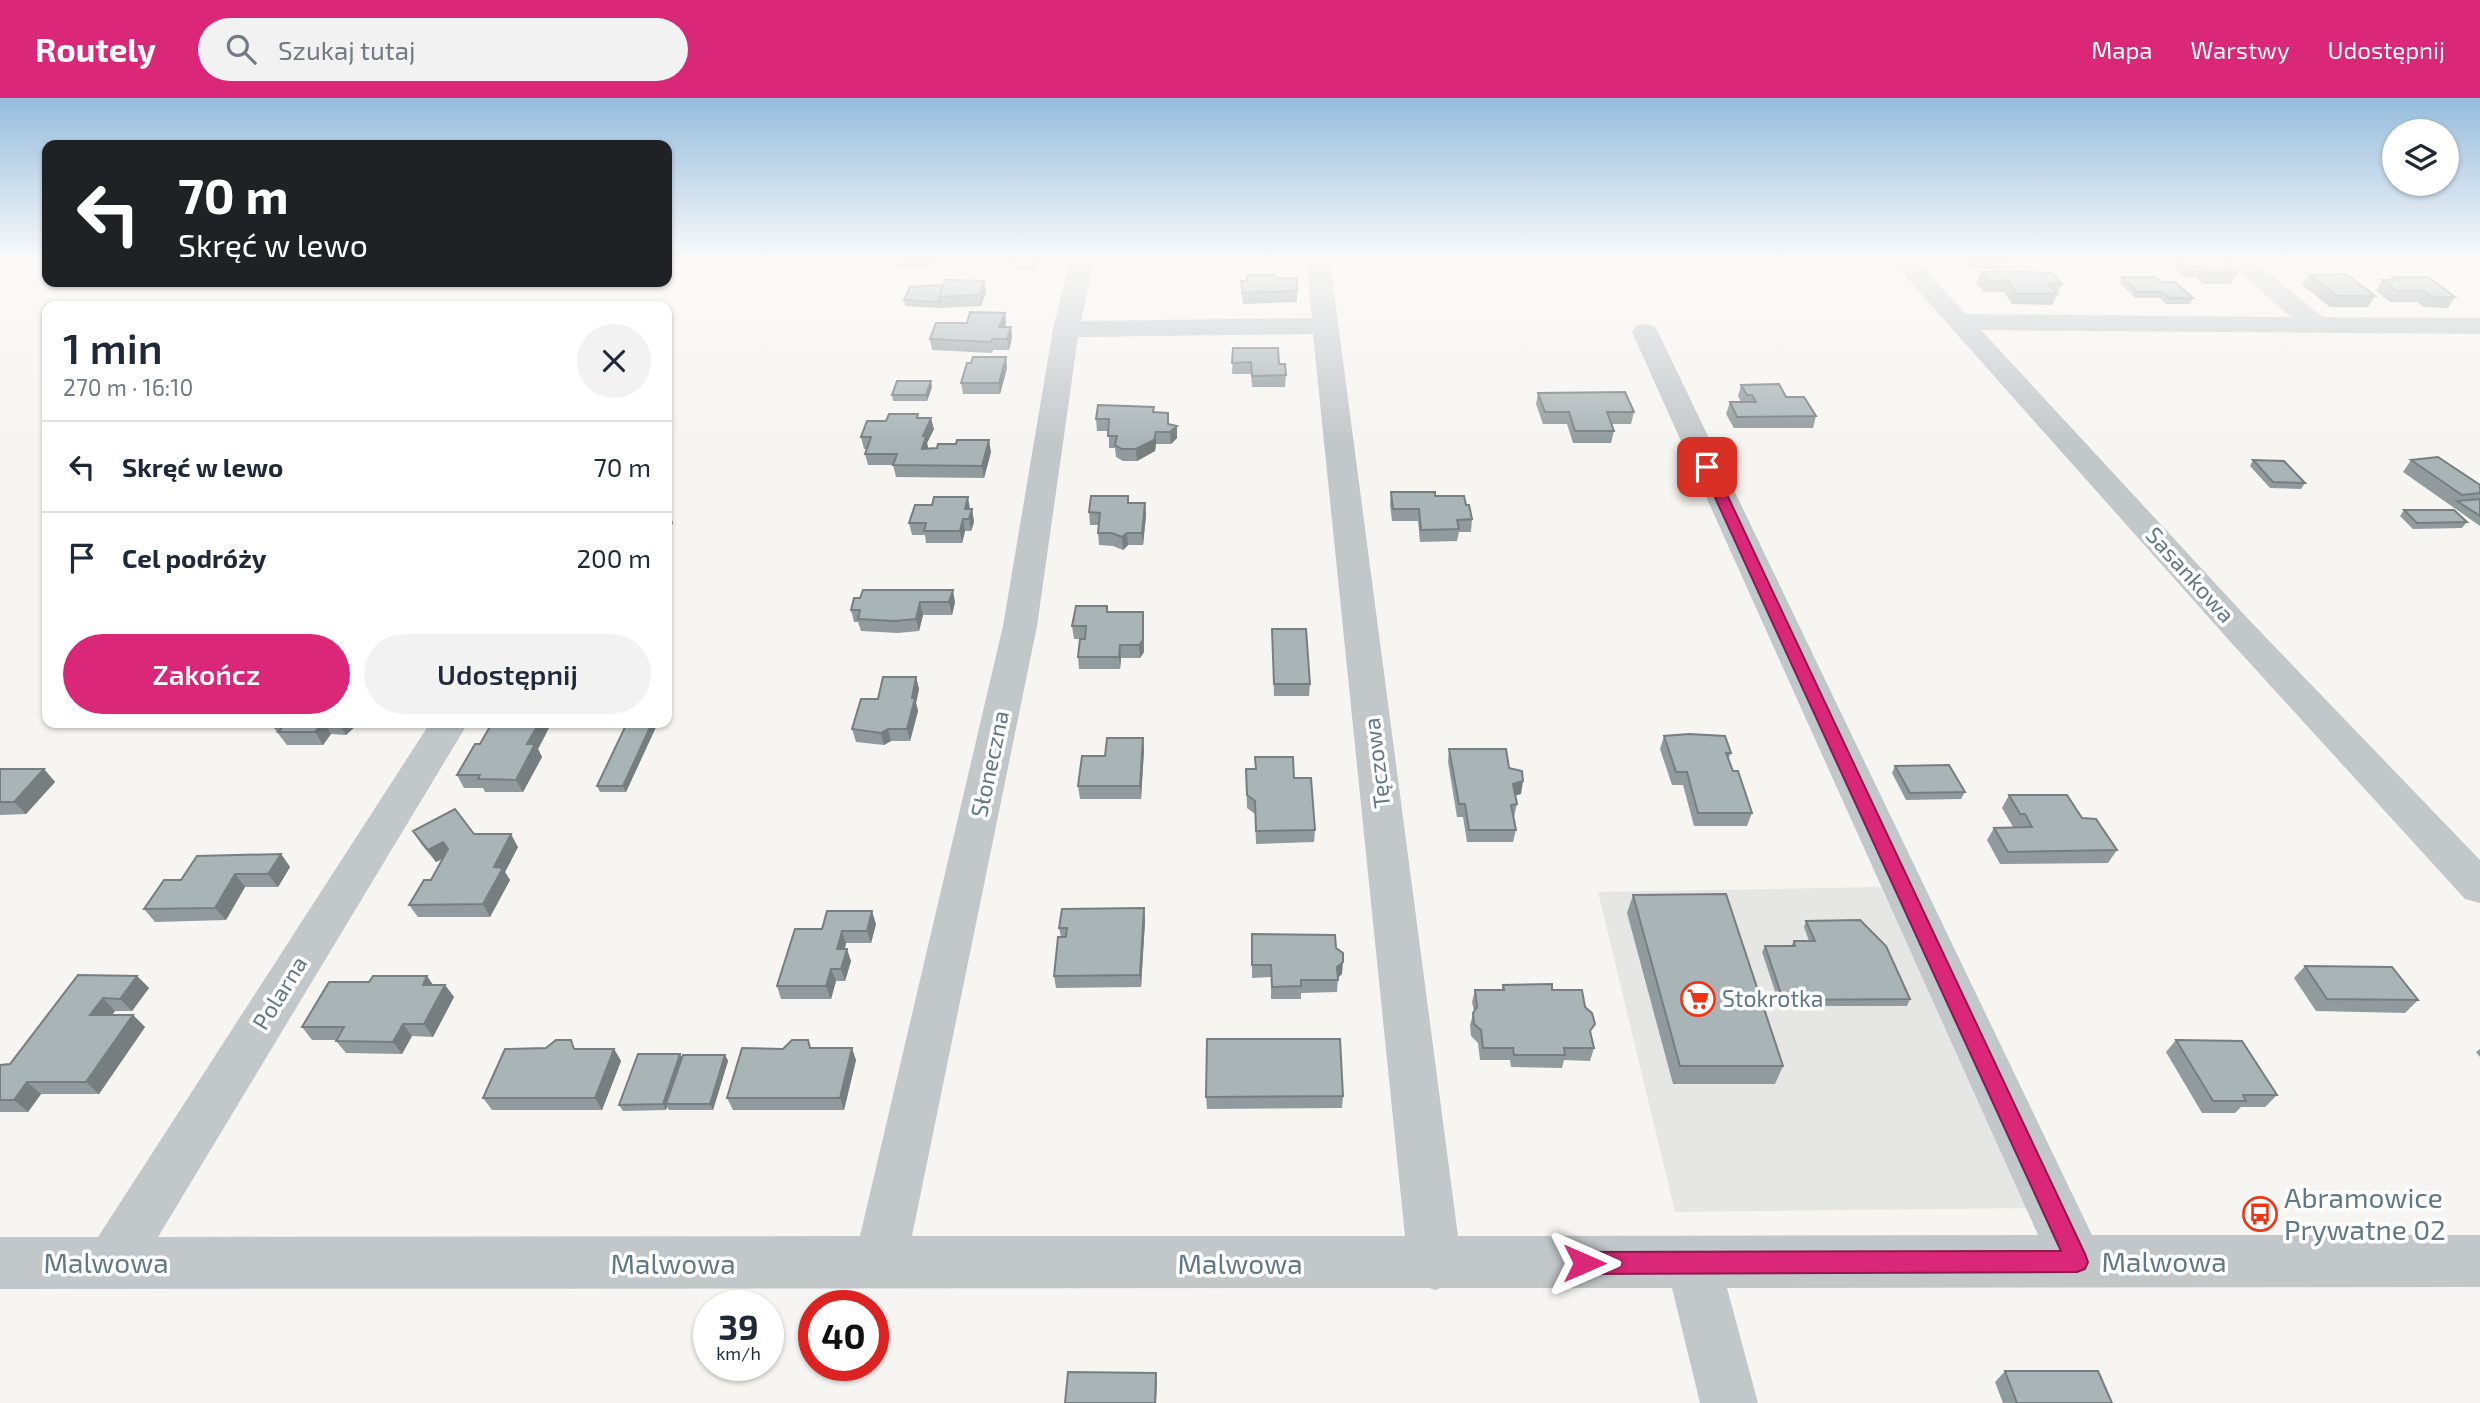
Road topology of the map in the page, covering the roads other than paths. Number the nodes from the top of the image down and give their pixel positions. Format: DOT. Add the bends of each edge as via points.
graph roads {
  1 [pos="1068,321"];
  2 [pos="1325,321"];
  3 [pos="2312,321"];
  4 [pos="1959,322"];
  5 [pos="2317,325"];
  6 [pos="1326,326"];
  7 [pos="2480,326"];
  8 [pos="1066,329"];
  9 [pos="1645,332"];
  10 [pos="446,728"];
  11 [pos="2480,887"];
  12 [pos="2480,1261"];
  13 [pos="1693,1262"];
  14 [pos="2077,1262"];
  15 [pos="0,1263"];
  16 [pos="112,1263"];
  17 [pos="880,1264"];
  18 [pos="1435,1264"];
  19 [pos="1729,1403"];
  1 -- 8 [label="street, Słoneczna"];
  2 -- 6 [label="street, Tęczowa"];
  3 -- 5 [label="street"];
  4 -- 5 [label="street"];
  4 -- 11 [label="street, Sasankowa"];
  5 -- 7 [label="street"];
  6 -- 8 [label="street"];
  6 -- 18 [label="street, Tęczowa"];
  8 -- 17 [label="street, Słoneczna" via="1020,626"];
  9 -- 14 [label="street"];
  10 -- 16 [label="street, Polarna"];
  12 -- 14 [label="street, Malwowa"];
  13 -- 14 [label="street, Malwowa"];
  13 -- 18 [label="street, Malwowa"];
  13 -- 19 [label="street"];
  15 -- 16 [label="street, Malwowa"];
  16 -- 17 [label="street, Malwowa"];
  17 -- 18 [label="street, Malwowa"];
}
